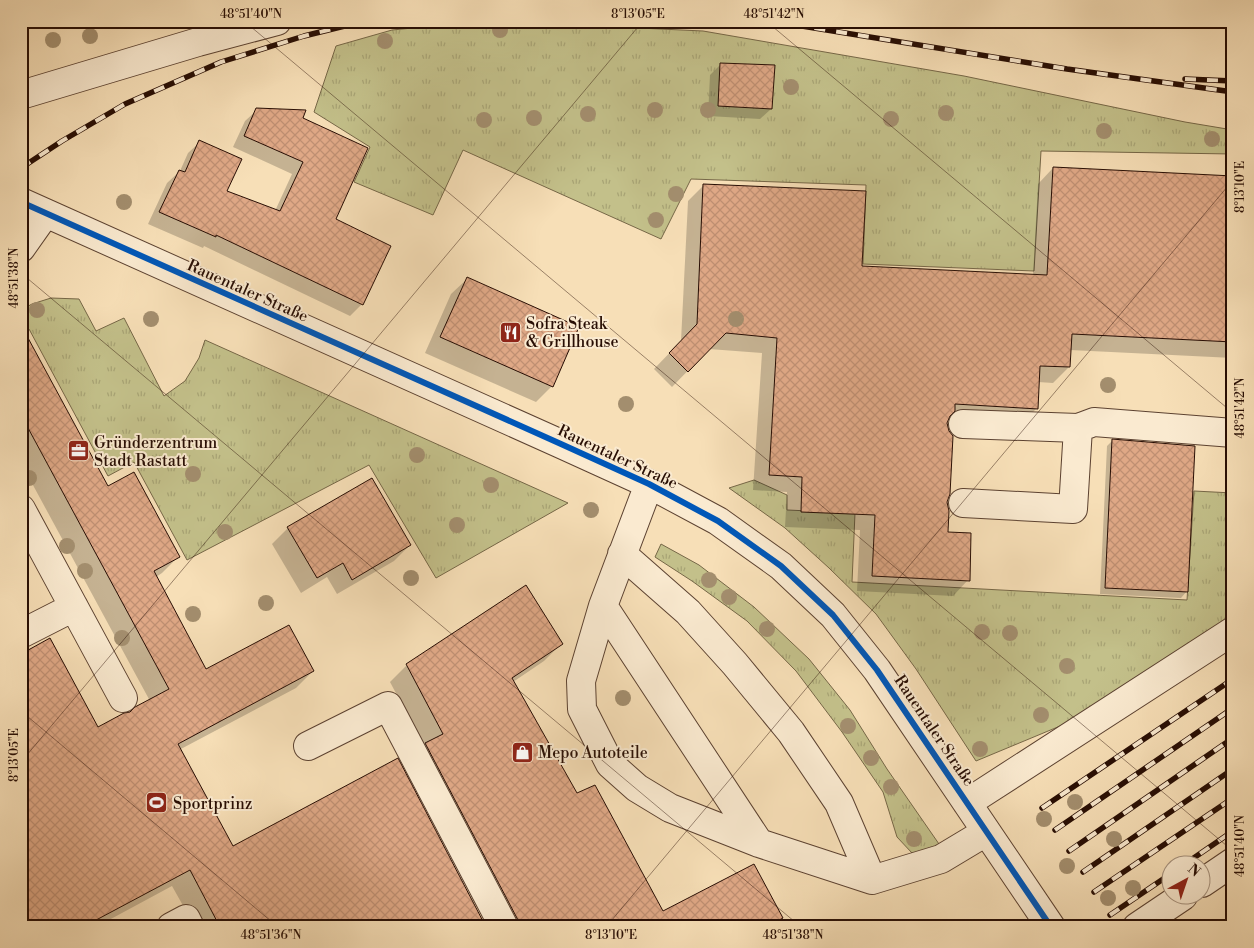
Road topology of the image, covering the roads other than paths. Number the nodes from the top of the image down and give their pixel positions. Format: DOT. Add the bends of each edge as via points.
graph roads {
  1 [pos="277,21"];
  2 [pos="21,95"];
  3 [pos="33,208"];
  4 [pos="21,248"];
  5 [pos="963,424"];
  6 [pos="1078,428"];
  7 [pos="1233,433"];
  8 [pos="649,484"];
  9 [pos="963,503"];
  10 [pos="21,508"];
  11 [pos="622,554"];
  12 [pos="603,606"];
  13 [pos="74,607"];
  14 [pos="1233,631"];
  15 [pos="21,634"];
  16 [pos="123,698"];
  17 [pos="308,746"];
  18 [pos="967,803"];
  19 [pos="986,832"];
  20 [pos="759,843"];
  21 [pos="1233,862"];
  22 [pos="1212,876"];
  23 [pos="872,880"];
  24 [pos="1168,906"];
  25 [pos="171,927"];
  26 [pos="190,927"];
  27 [pos="504,927"];
  28 [pos="1051,927"];
  29 [pos="1137,927"];
  1 -- 2 [label="street"];
  3 -- 4 [label="street"];
  3 -- 8 [label="street, Rauentaler Straße"];
  5 -- 6 [label="street"];
  6 -- 7 [label="street" via="1094,422"];
  6 -- 9 [label="street" via="1073,509"];
  8 -- 11 [label="street"];
  8 -- 18 [label="street, Rauentaler Straße" via="718,521 781,566 833,615 877,670"];
  10 -- 13 [label="street"];
  11 -- 12 [label="street"];
  11 -- 23 [label="street" via="688,612 736,664 791,732 839,803"];
  12 -- 20 [label="street"];
  12 -- 20 [label="street" via="581,681 582,710 610,764 637,788 670,808"];
  13 -- 15 [label="street"];
  13 -- 16 [label="street"];
  14 -- 18 [label="street"];
  17 -- 27 [label="street" via="388,706"];
  18 -- 19 [label="street, Rauentaler Straße"];
  19 -- 23 [label="street" via="941,859"];
  19 -- 28 [label="street, Rauentaler Straße"];
  20 -- 23 [label="street"];
  21 -- 22 [label="street"];
  24 -- 29 [label="street"];
  25 -- 26 [label="street" via="186,919"];
}
